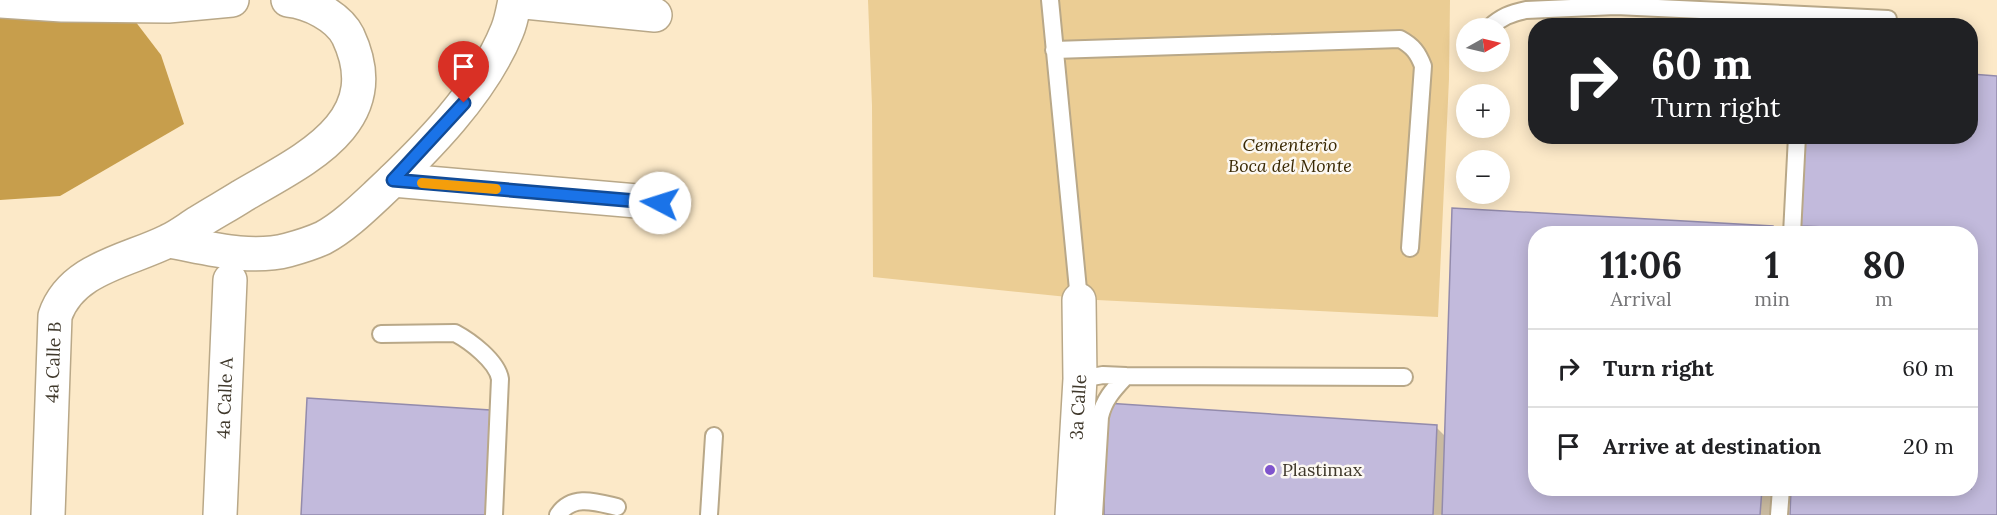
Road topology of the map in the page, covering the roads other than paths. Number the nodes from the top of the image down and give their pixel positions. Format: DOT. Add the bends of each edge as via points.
graph roads {
  1 [pos="232,0"];
  2 [pos="288,0"];
  3 [pos="515,0"];
  4 [pos="1050,0"];
  5 [pos="0,1"];
  6 [pos="656,15"];
  7 [pos="1501,18"];
  8 [pos="1776,18"];
  9 [pos="1054,50"];
  10 [pos="1797,144"];
  11 [pos="393,180"];
  12 [pos="660,203"];
  13 [pos="1792,226"];
  14 [pos="170,241"];
  15 [pos="1410,248"];
  16 [pos="230,280"];
  17 [pos="1079,300"];
  18 [pos="381,334"];
  19 [pos="1126,376"];
  20 [pos="1404,377"];
  21 [pos="1080,379"];
  22 [pos="714,436"];
  23 [pos="1780,496"];
  24 [pos="617,507"];
  25 [pos="48,515"];
  26 [pos="220,515"];
  27 [pos="494,515"];
  28 [pos="558,515"];
  29 [pos="709,515"];
  30 [pos="1072,515"];
  31 [pos="1094,515"];
  32 [pos="1779,515"];
  1 -- 5 [label="street" via="168,6"];
  2 -- 14 [label="street, 4a Calle B" via="328,15 346,32 358,67 352,112 331,138 307,158"];
  3 -- 6 [label="street"];
  3 -- 11 [label="street" via="508,30 464,103"];
  4 -- 9 [label="lane"];
  7 -- 8 [label="lane" via="1526,10 1616,6"];
  9 -- 15 [label="lane" via="1400,39 1411,45 1423,66"];
  9 -- 17 [label="lane"];
  10 -- 13 [label="lane"];
  11 -- 12 [label="street"];
  11 -- 14 [label="street" via="324,237 286,250 230,252"];
  14 -- 25 [label="street, 4a Calle B" via="101,269 71,288 60,302 55,316"];
  16 -- 26 [label="street, 4a Calle A"];
  17 -- 21 [label="street, 3a Calle"];
  18 -- 27 [label="lane" via="455,333 497,369 500,379"];
  19 -- 20 [label="lane"];
  19 -- 21 [label="lane"];
  19 -- 31 [label="lane" via="1108,397 1100,417"];
  21 -- 30 [label="street, 3a Calle"];
  22 -- 29 [label="lane"];
  23 -- 32 [label="lane"];
  24 -- 28 [label="lane" via="586,500 570,504"];
}
